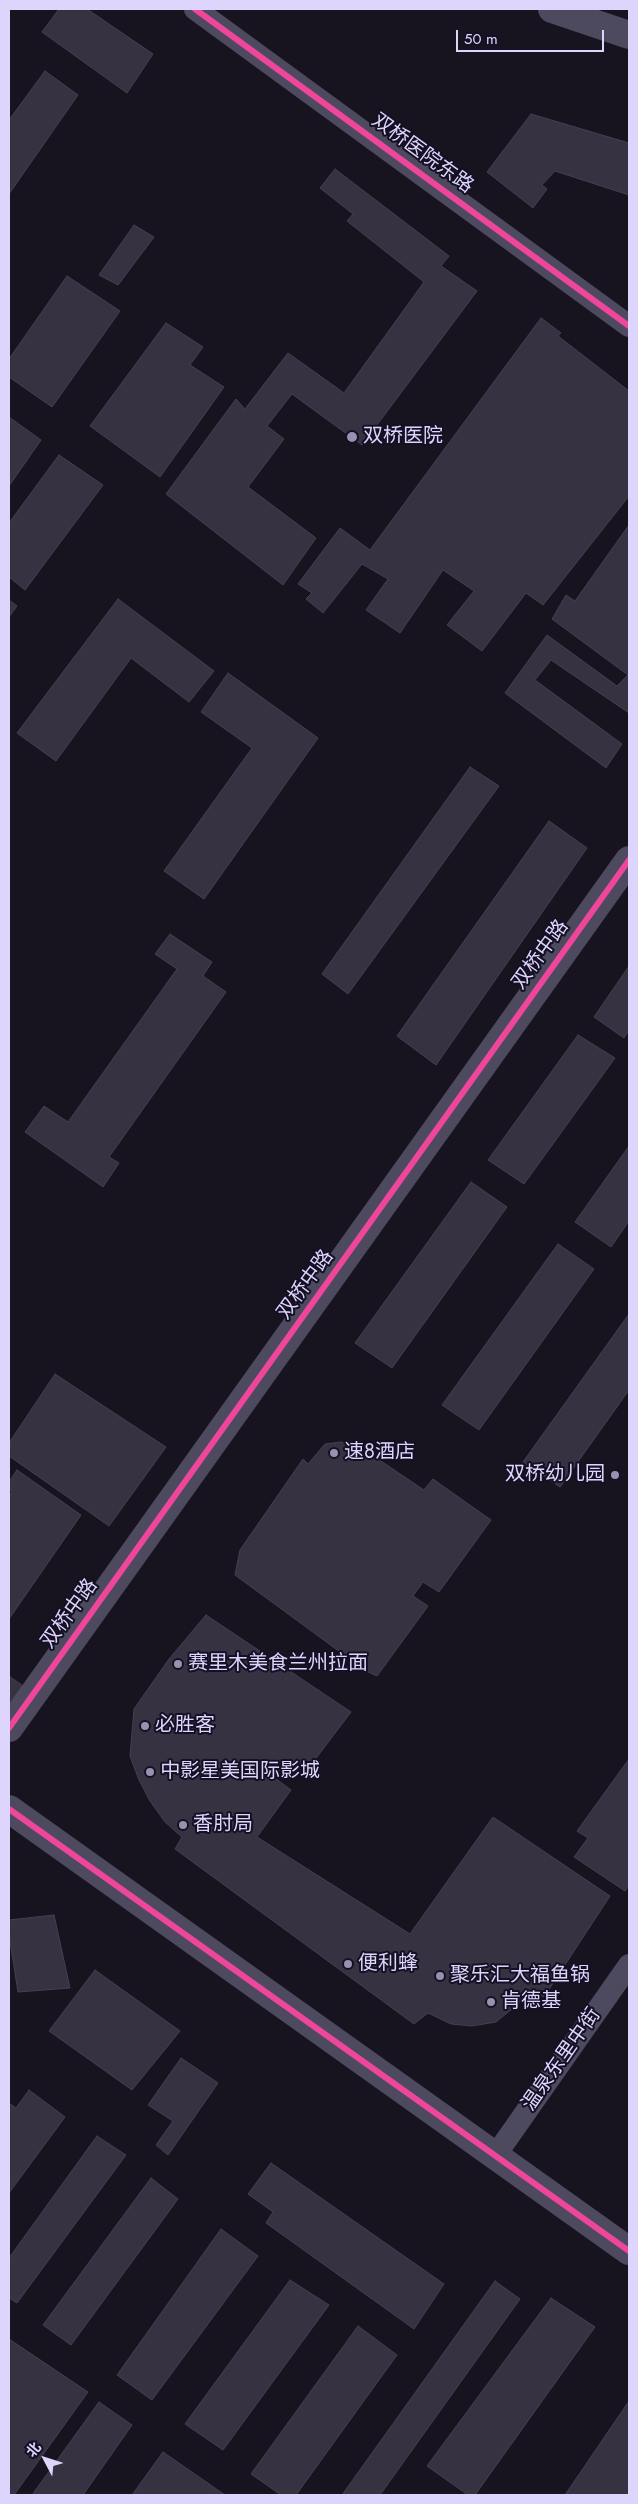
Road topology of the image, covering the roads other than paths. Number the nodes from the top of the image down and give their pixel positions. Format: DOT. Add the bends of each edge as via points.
graph roads {
  1 [pos="195,9"];
  2 [pos="552,9"];
  3 [pos="629,35"];
  4 [pos="629,326"];
  5 [pos="629,860"];
  6 [pos="9,1728"];
  7 [pos="9,1809"];
  8 [pos="629,1965"];
  9 [pos="496,2156"];
  10 [pos="629,2251"];
  1 -- 4 [label="street, 双桥医院东路"];
  2 -- 3 [label="street"];
  5 -- 6 [label="street, 双桥中路"];
  7 -- 9 [label="street"];
  8 -- 9 [label="street, 温泉东里中街"];
  9 -- 10 [label="street"];
}
